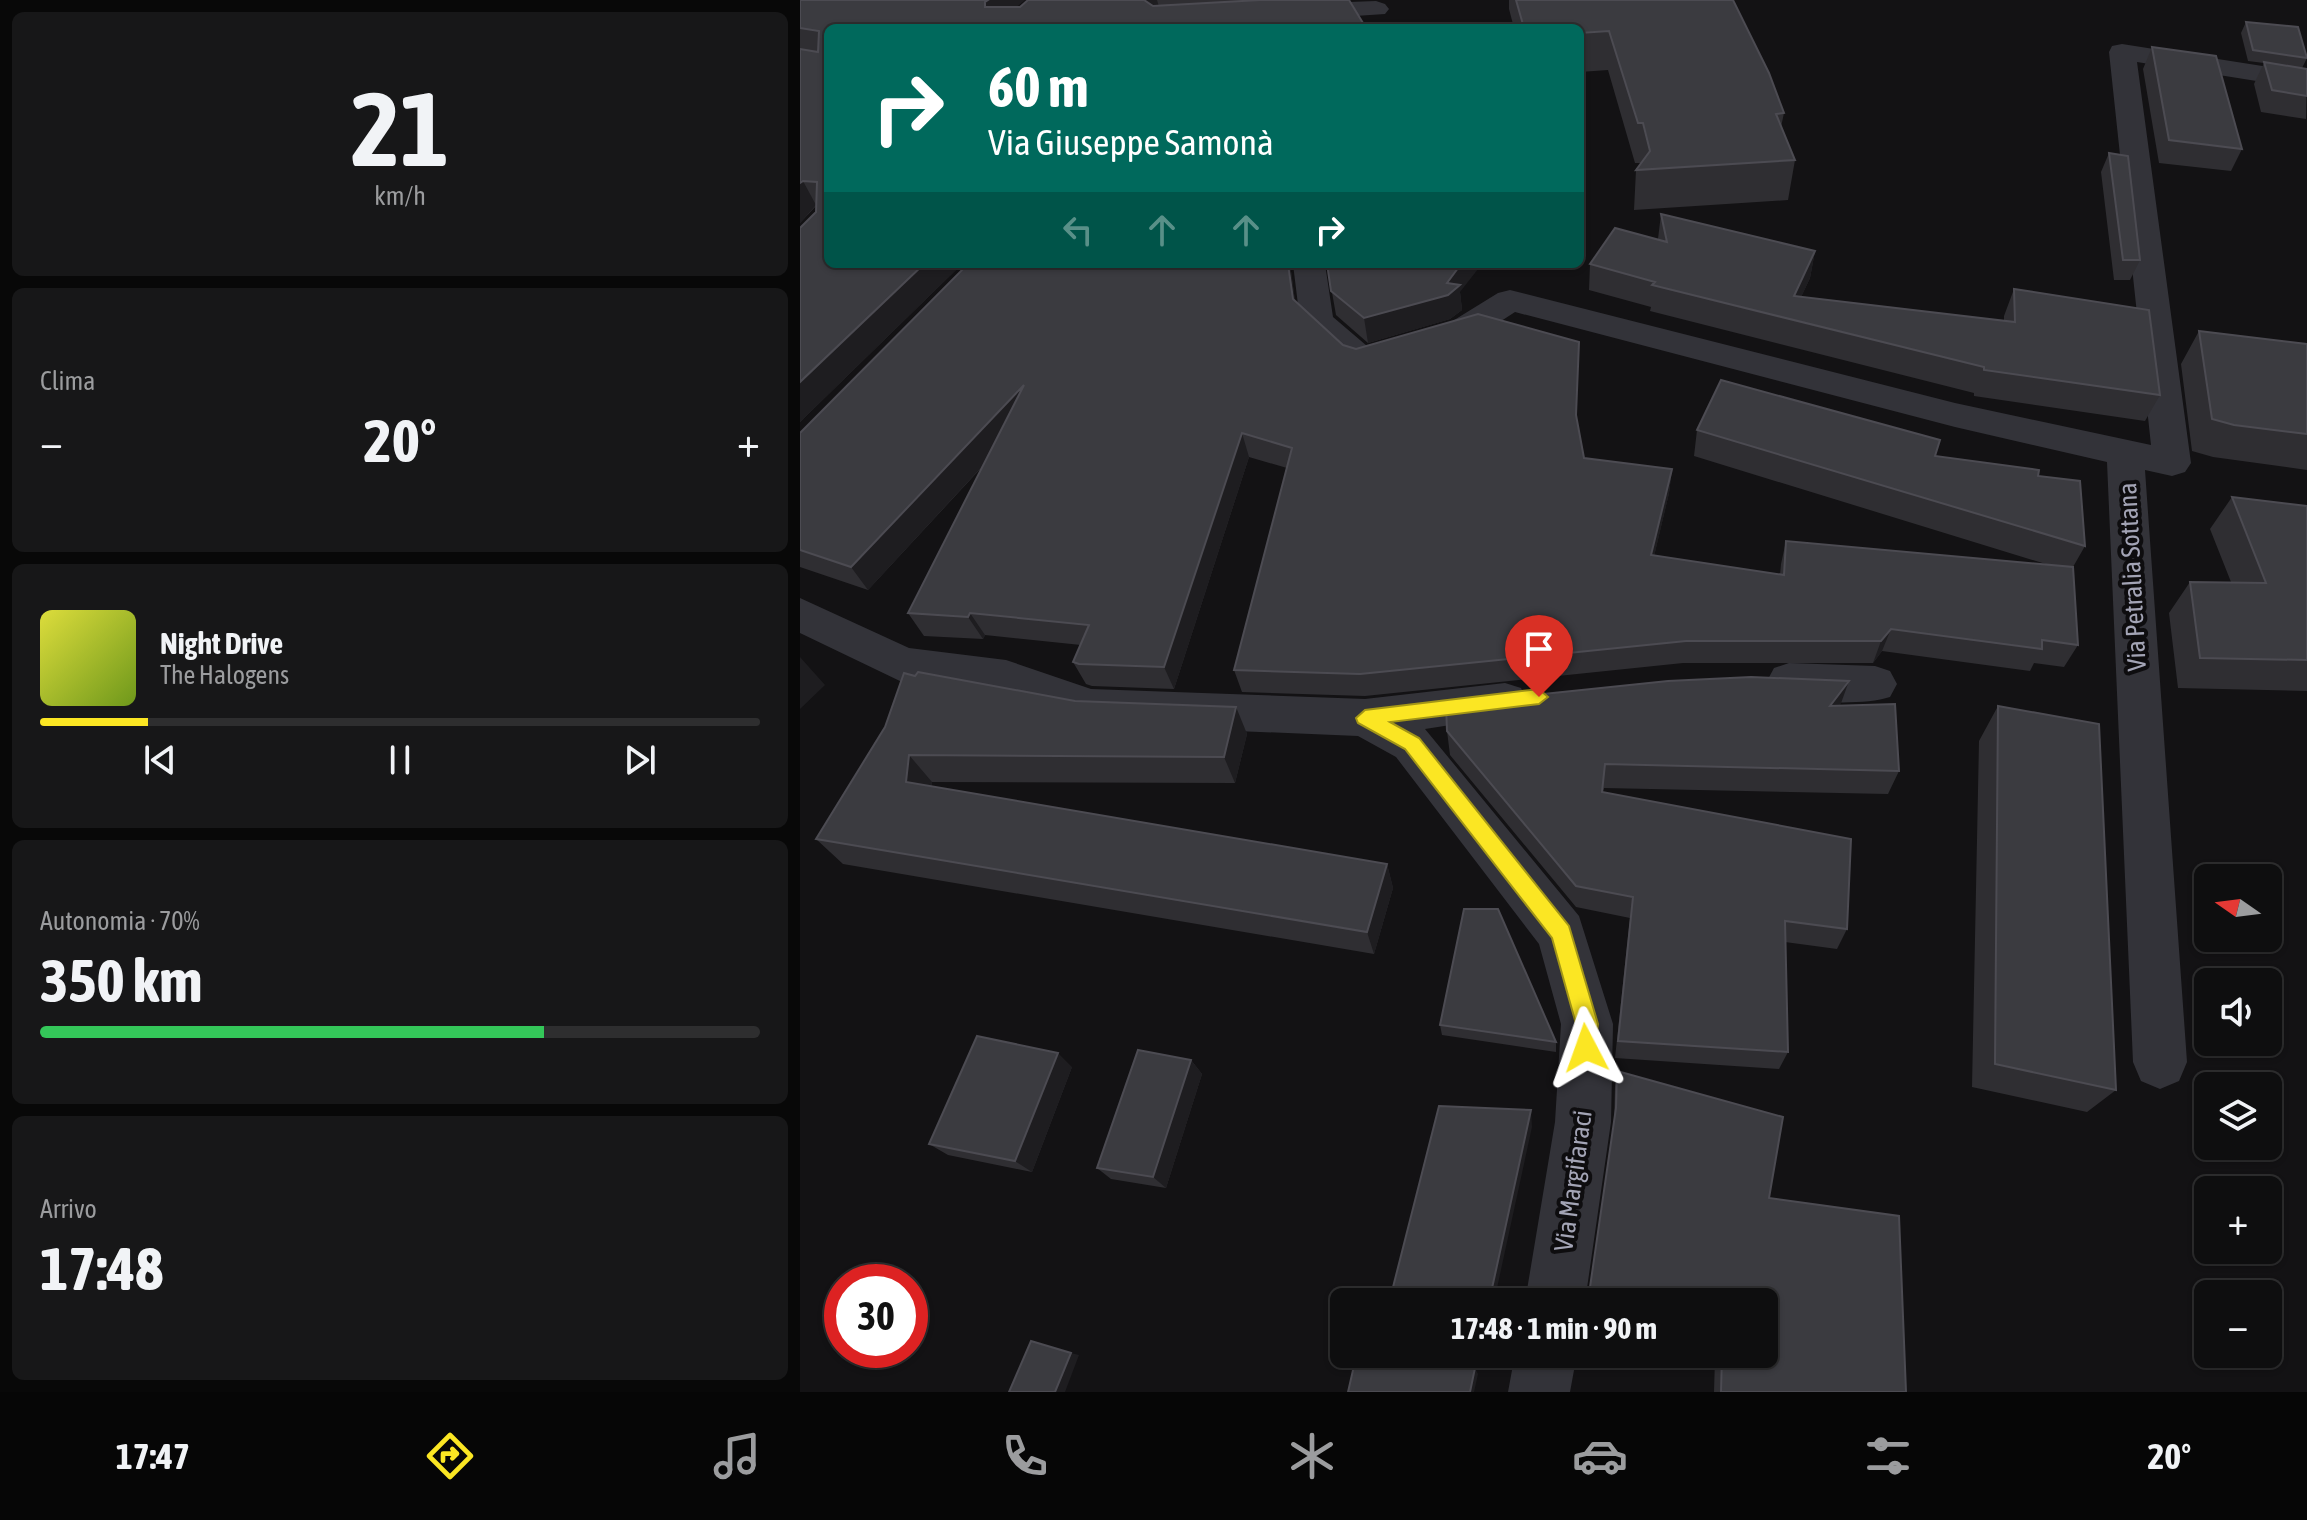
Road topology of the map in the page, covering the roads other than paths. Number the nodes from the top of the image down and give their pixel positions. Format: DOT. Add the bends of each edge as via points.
graph roads {
  1 [pos="1377,12"];
  2 [pos="1268,14"];
  3 [pos="2307,81"];
  4 [pos="1310,268"];
  5 [pos="2125,453"];
  6 [pos="800,614"];
  7 [pos="1747,681"];
  8 [pos="1875,684"];
  9 [pos="1539,697"];
  10 [pos="1365,718"];
  11 [pos="2160,1062"];
  12 [pos="1557,1288"];
  13 [pos="1543,1368"];
  14 [pos="1539,1392"];
  1 -- 2 [label="street"];
  3 -- 5 [label="street, Via Petralia Sottana" via="2122,52 2172,463"];
  4 -- 5 [label="street" via="1317,321 1361,359 1463,330 1510,300 1955,415"];
  5 -- 11 [label="street, Via Petralia Sottana"];
  6 -- 10 [label="street, Via Margifaraci" via="902,665 1006,678 1091,707"];
  7 -- 8 [label="street"];
  9 -- 10 [label="street"];
  10 -- 12 [label="street, Via Margifaraci" via="1412,744 1561,933 1587,1024 1583,1122"];
  13 -- 14 [label="street"];
}
